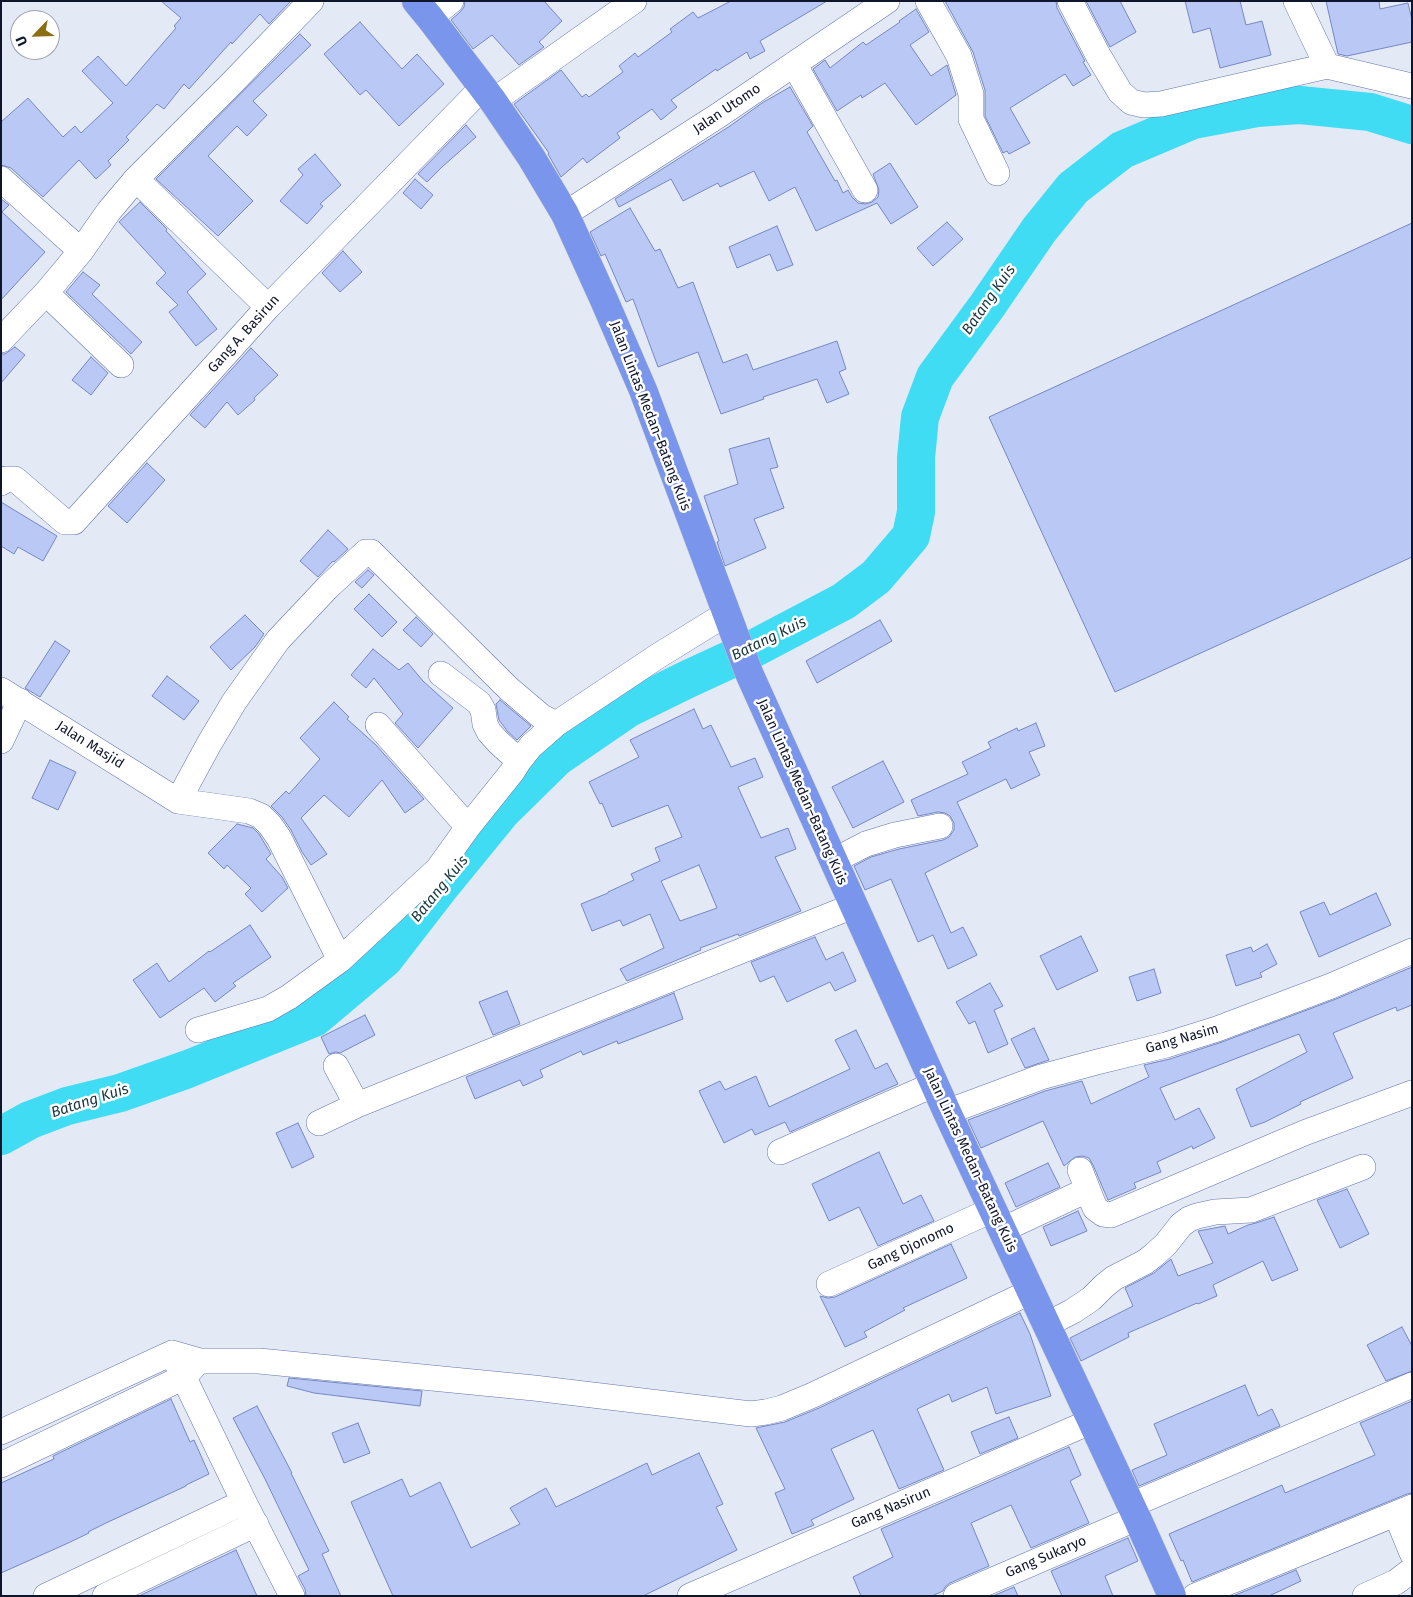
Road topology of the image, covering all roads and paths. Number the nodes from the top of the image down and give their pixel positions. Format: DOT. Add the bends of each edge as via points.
graph roads {
  1 [pos="311,1"];
  2 [pos="451,1"];
  3 [pos="634,1"];
  4 [pos="887,1"];
  5 [pos="928,1"];
  6 [pos="1070,1"];
  7 [pos="1296,1"];
  8 [pos="423,9"];
  9 [pos="794,64"];
  10 [pos="1328,66"];
  11 [pos="1412,86"];
  12 [pos="488,94"];
  13 [pos="997,173"];
  14 [pos="1,179"];
  15 [pos="136,179"];
  16 [pos="865,190"];
  17 [pos="565,214"];
  18 [pos="82,251"];
  19 [pos="46,293"];
  20 [pos="268,307"];
  21 [pos="1,340"];
  22 [pos="120,365"];
  23 [pos="1,483"];
  24 [pos="730,626"];
  25 [pos="441,674"];
  26 [pos="10,696"];
  27 [pos="556,724"];
  28 [pos="378,725"];
  29 [pos="1,741"];
  30 [pos="519,760"];
  31 [pos="178,801"];
  32 [pos="940,826"];
  33 [pos="468,828"];
  34 [pos="833,861"];
  35 [pos="853,906"];
  36 [pos="1412,952"];
  37 [pos="340,960"];
  38 [pos="198,1030"];
  39 [pos="336,1066"];
  40 [pos="935,1084"];
  41 [pos="1412,1094"];
  42 [pos="357,1105"];
  43 [pos="947,1112"];
  44 [pos="319,1123"];
  45 [pos="780,1152"];
  46 [pos="1364,1167"];
  47 [pos="997,1220"];
  48 [pos="829,1284"];
  49 [pos="1030,1292"];
  50 [pos="1046,1325"];
  51 [pos="192,1369"];
  52 [pos="1412,1385"];
  53 [pos="1092,1421"];
  54 [pos="6,1429"];
  55 [pos="25,1454"];
  56 [pos="1,1465"];
  57 [pos="244,1502"];
  58 [pos="1404,1510"];
  59 [pos="1134,1512"];
  60 [pos="256,1524"];
  61 [pos="1412,1552"];
  62 [pos="1412,1570"];
  63 [pos="93,1586"];
  64 [pos="46,1596"];
  65 [pos="105,1596"];
  66 [pos="292,1596"];
  67 [pos="690,1596"];
  68 [pos="956,1596"];
  69 [pos="1172,1596"];
  70 [pos="1195,1596"];
  71 [pos="1365,1596"];
  1 -- 15 [label="street"];
  2 -- 8 [label="street"];
  3 -- 12 [label="street, Gang A. Basirun"];
  4 -- 9 [label="street, Jalan Utomo"];
  5 -- 13 [label="street" via="959,56 971,94 970,119"];
  6 -- 10 [label="street" via="1120,92 1131,102 1161,104"];
  7 -- 10 [label="street"];
  8 -- 12 [label="highway, Jalan Lintas Medan–Batang Kuis"];
  9 -- 16 [label="street"];
  9 -- 17 [label="street, Jalan Utomo"];
  10 -- 11 [label="street"];
  12 -- 17 [label="highway, Jalan Lintas Medan–Batang Kuis" via="531,156"];
  12 -- 20 [label="street, Gang A. Basirun"];
  14 -- 18 [label="street"];
  15 -- 18 [label="street"];
  15 -- 20 [label="street"];
  17 -- 24 [label="highway, Jalan Lintas Medan–Batang Kuis" via="643,390"];
  18 -- 19 [label="street"];
  19 -- 21 [label="street"];
  19 -- 22 [label="street"];
  20 -- 23 [label="street, Gang A. Basirun" via="74,522 65,522 15,479"];
  24 -- 27 [label="street" via="658,656"];
  24 -- 34 [label="highway, Jalan Lintas Medan–Batang Kuis"];
  25 -- 30 [label="street" via="479,703 489,732"];
  26 -- 29 [label="street"];
  26 -- 31 [label="street, Jalan Masjid"];
  27 -- 30 [label="street"];
  27 -- 31 [label="street" via="542,717 509,689 371,552 366,552 278,640 234,702"];
  28 -- 33 [label="street"];
  30 -- 33 [label="street"];
  31 -- 37 [label="street" via="249,811 266,820 279,838"];
  32 -- 34 [label="street" via="866,844"];
  33 -- 37 [label="street" via="438,869"];
  34 -- 35 [label="highway, Jalan Lintas Medan–Batang Kuis"];
  35 -- 40 [label="highway, Jalan Lintas Medan–Batang Kuis"];
  35 -- 42 [label="street"];
  36 -- 43 [label="street, Gang Nasim" via="1217,1029 1041,1077"];
  37 -- 38 [label="street" via="268,1009"];
  39 -- 42 [label="street"];
  40 -- 43 [label="highway, Jalan Lintas Medan–Batang Kuis"];
  40 -- 45 [label="street"];
  41 -- 47 [label="street, Gang Djonomo" via="1304,1133 1111,1215 1095,1208 1084,1180"];
  42 -- 44 [label="street"];
  43 -- 47 [label="highway, Jalan Lintas Medan–Batang Kuis"];
  46 -- 50 [label="street" via="1251,1210 1215,1212 1190,1219 1145,1262 1114,1278 1091,1299"];
  47 -- 48 [label="street, Gang Djonomo"];
  47 -- 49 [label="highway, Jalan Lintas Medan–Batang Kuis"];
  49 -- 50 [label="highway, Jalan Lintas Medan–Batang Kuis"];
  49 -- 51 [label="street" via="813,1395 782,1408 751,1414 269,1362"];
  50 -- 53 [label="highway, Jalan Lintas Medan–Batang Kuis"];
  51 -- 54 [label="street" via="172,1353"];
  51 -- 55 [label="street"];
  51 -- 57 [label="street"];
  52 -- 59 [label="street, Gang Sukaryo"];
  53 -- 59 [label="highway, Jalan Lintas Medan–Batang Kuis"];
  53 -- 67 [label="street, Gang Nasirun"];
  54 -- 55 [label="street"];
  55 -- 56 [label="street"];
  57 -- 60 [label="street"];
  57 -- 63 [label="street"];
  58 -- 61 [label="street"];
  58 -- 70 [label="street"];
  59 -- 68 [label="street, Gang Sukaryo"];
  59 -- 69 [label="highway, Jalan Lintas Medan–Batang Kuis"];
  60 -- 65 [label="street"];
  60 -- 66 [label="street"];
  62 -- 71 [label="street" via="1396,1582"];
  63 -- 64 [label="street"];
}
